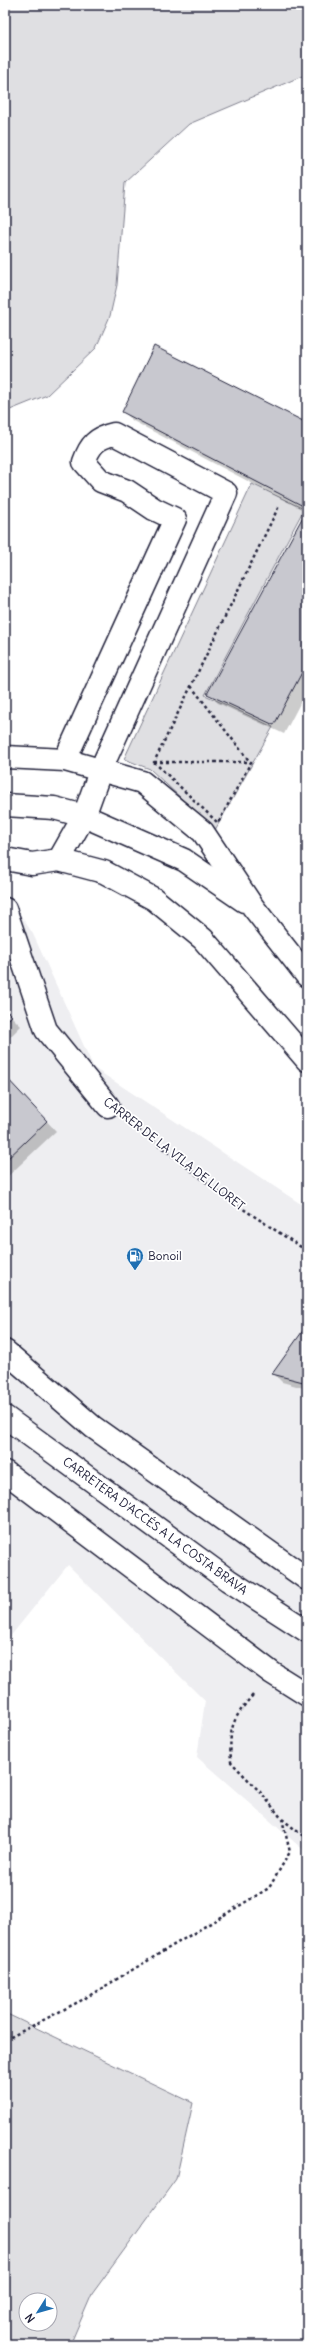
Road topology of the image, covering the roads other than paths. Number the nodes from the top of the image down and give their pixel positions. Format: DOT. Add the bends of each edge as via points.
graph roads {
  1 [pos="5,757"];
  2 [pos="65,760"];
  3 [pos="101,769"];
  4 [pos="5,806"];
  5 [pos="84,816"];
  6 [pos="5,859"];
  7 [pos="59,860"];
  8 [pos="253,907"];
  9 [pos="5,908"];
  10 [pos="307,976"];
  11 [pos="307,1060"];
  12 [pos="108,1106"];
  13 [pos="5,1351"];
  14 [pos="5,1417"];
  15 [pos="5,1472"];
  16 [pos="307,1579"];
  17 [pos="307,1631"];
  18 [pos="307,1695"];
  1 -- 2 [label="street"];
  2 -- 3 [label="street"];
  2 -- 3 [label="street" via="175,519 127,491 101,481 84,462 89,450 101,437 114,434 226,493"];
  3 -- 5 [label="street"];
  3 -- 8 [label="street" via="142,782 204,832"];
  4 -- 5 [label="street" via="54,808"];
  5 -- 7 [label="street"];
  5 -- 8 [label="street" via="184,860"];
  6 -- 7 [label="street" via="32,864"];
  7 -- 11 [label="street" via="104,872 148,896 203,939"];
  8 -- 10 [label="street"];
  9 -- 12 [label="street, CARRER DE LA VILA DE LLORET" via="46,1030"];
  13 -- 16 [label="street" via="93,1428"];
  14 -- 17 [label="street, CARRETERA D'ACCÉS A LA COSTA BRAVA" via="228,1580"];
  15 -- 18 [label="street" via="272,1673"];
}
